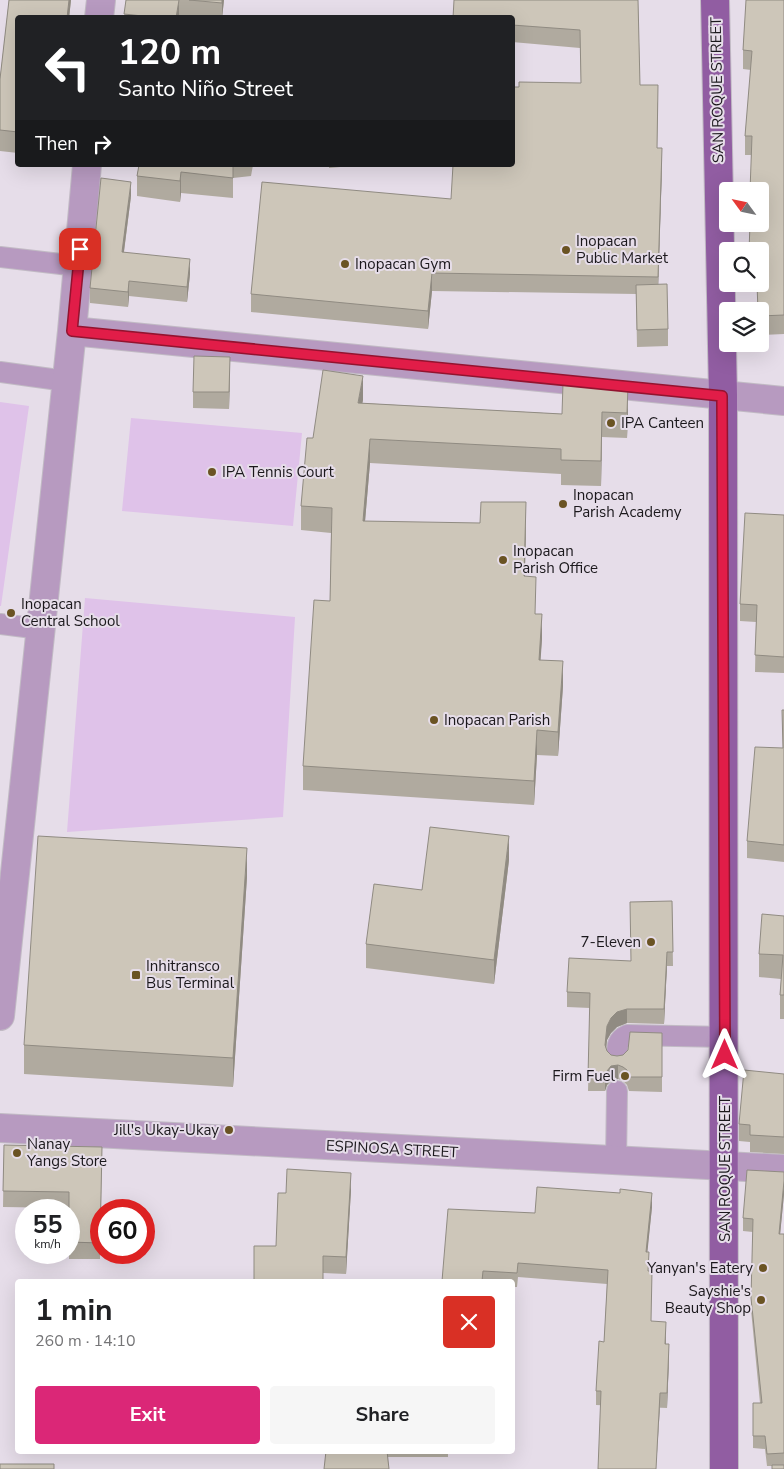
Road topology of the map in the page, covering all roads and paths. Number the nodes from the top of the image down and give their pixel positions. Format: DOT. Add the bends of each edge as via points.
graph roads {
  1 [pos="101,0"];
  2 [pos="715,0"];
  3 [pos="99,15"];
  4 [pos="87,167"];
  5 [pos="0,257"];
  6 [pos="78,266"];
  7 [pos="72,331"];
  8 [pos="0,372"];
  9 [pos="66,381"];
  10 [pos="722,396"];
  11 [pos="784,400"];
  12 [pos="0,624"];
  13 [pos="41,629"];
  14 [pos="0,1016"];
  15 [pos="725,1037"];
  16 [pos="617,1059"];
  17 [pos="617,1091"];
  18 [pos="0,1128"];
  19 [pos="616,1162"];
  20 [pos="725,1167"];
  21 [pos="784,1170"];
  22 [pos="724,1469"];
  1 -- 3 [label="street"];
  2 -- 10 [label="main road, SAN ROQUE STREET"];
  4 -- 6 [label="street"];
  5 -- 6 [label="lane"];
  6 -- 7 [label="street"];
  7 -- 9 [label="street"];
  7 -- 10 [label="street"];
  8 -- 9 [label="lane"];
  9 -- 13 [label="street"];
  10 -- 11 [label="street"];
  10 -- 15 [label="main road, SAN ROQUE STREET"];
  12 -- 13 [label="lane"];
  13 -- 14 [label="street"];
  15 -- 16 [label="lane" via="627,1035 617,1044"];
  15 -- 20 [label="main road, SAN ROQUE STREET"];
  17 -- 19 [label="lane"];
  18 -- 19 [label="street, ESPINOSA STREET"];
  19 -- 20 [label="street, ESPINOSA STREET"];
  20 -- 21 [label="street, ESPINOSA STREET"];
  20 -- 22 [label="main road, SAN ROQUE STREET"];
}
